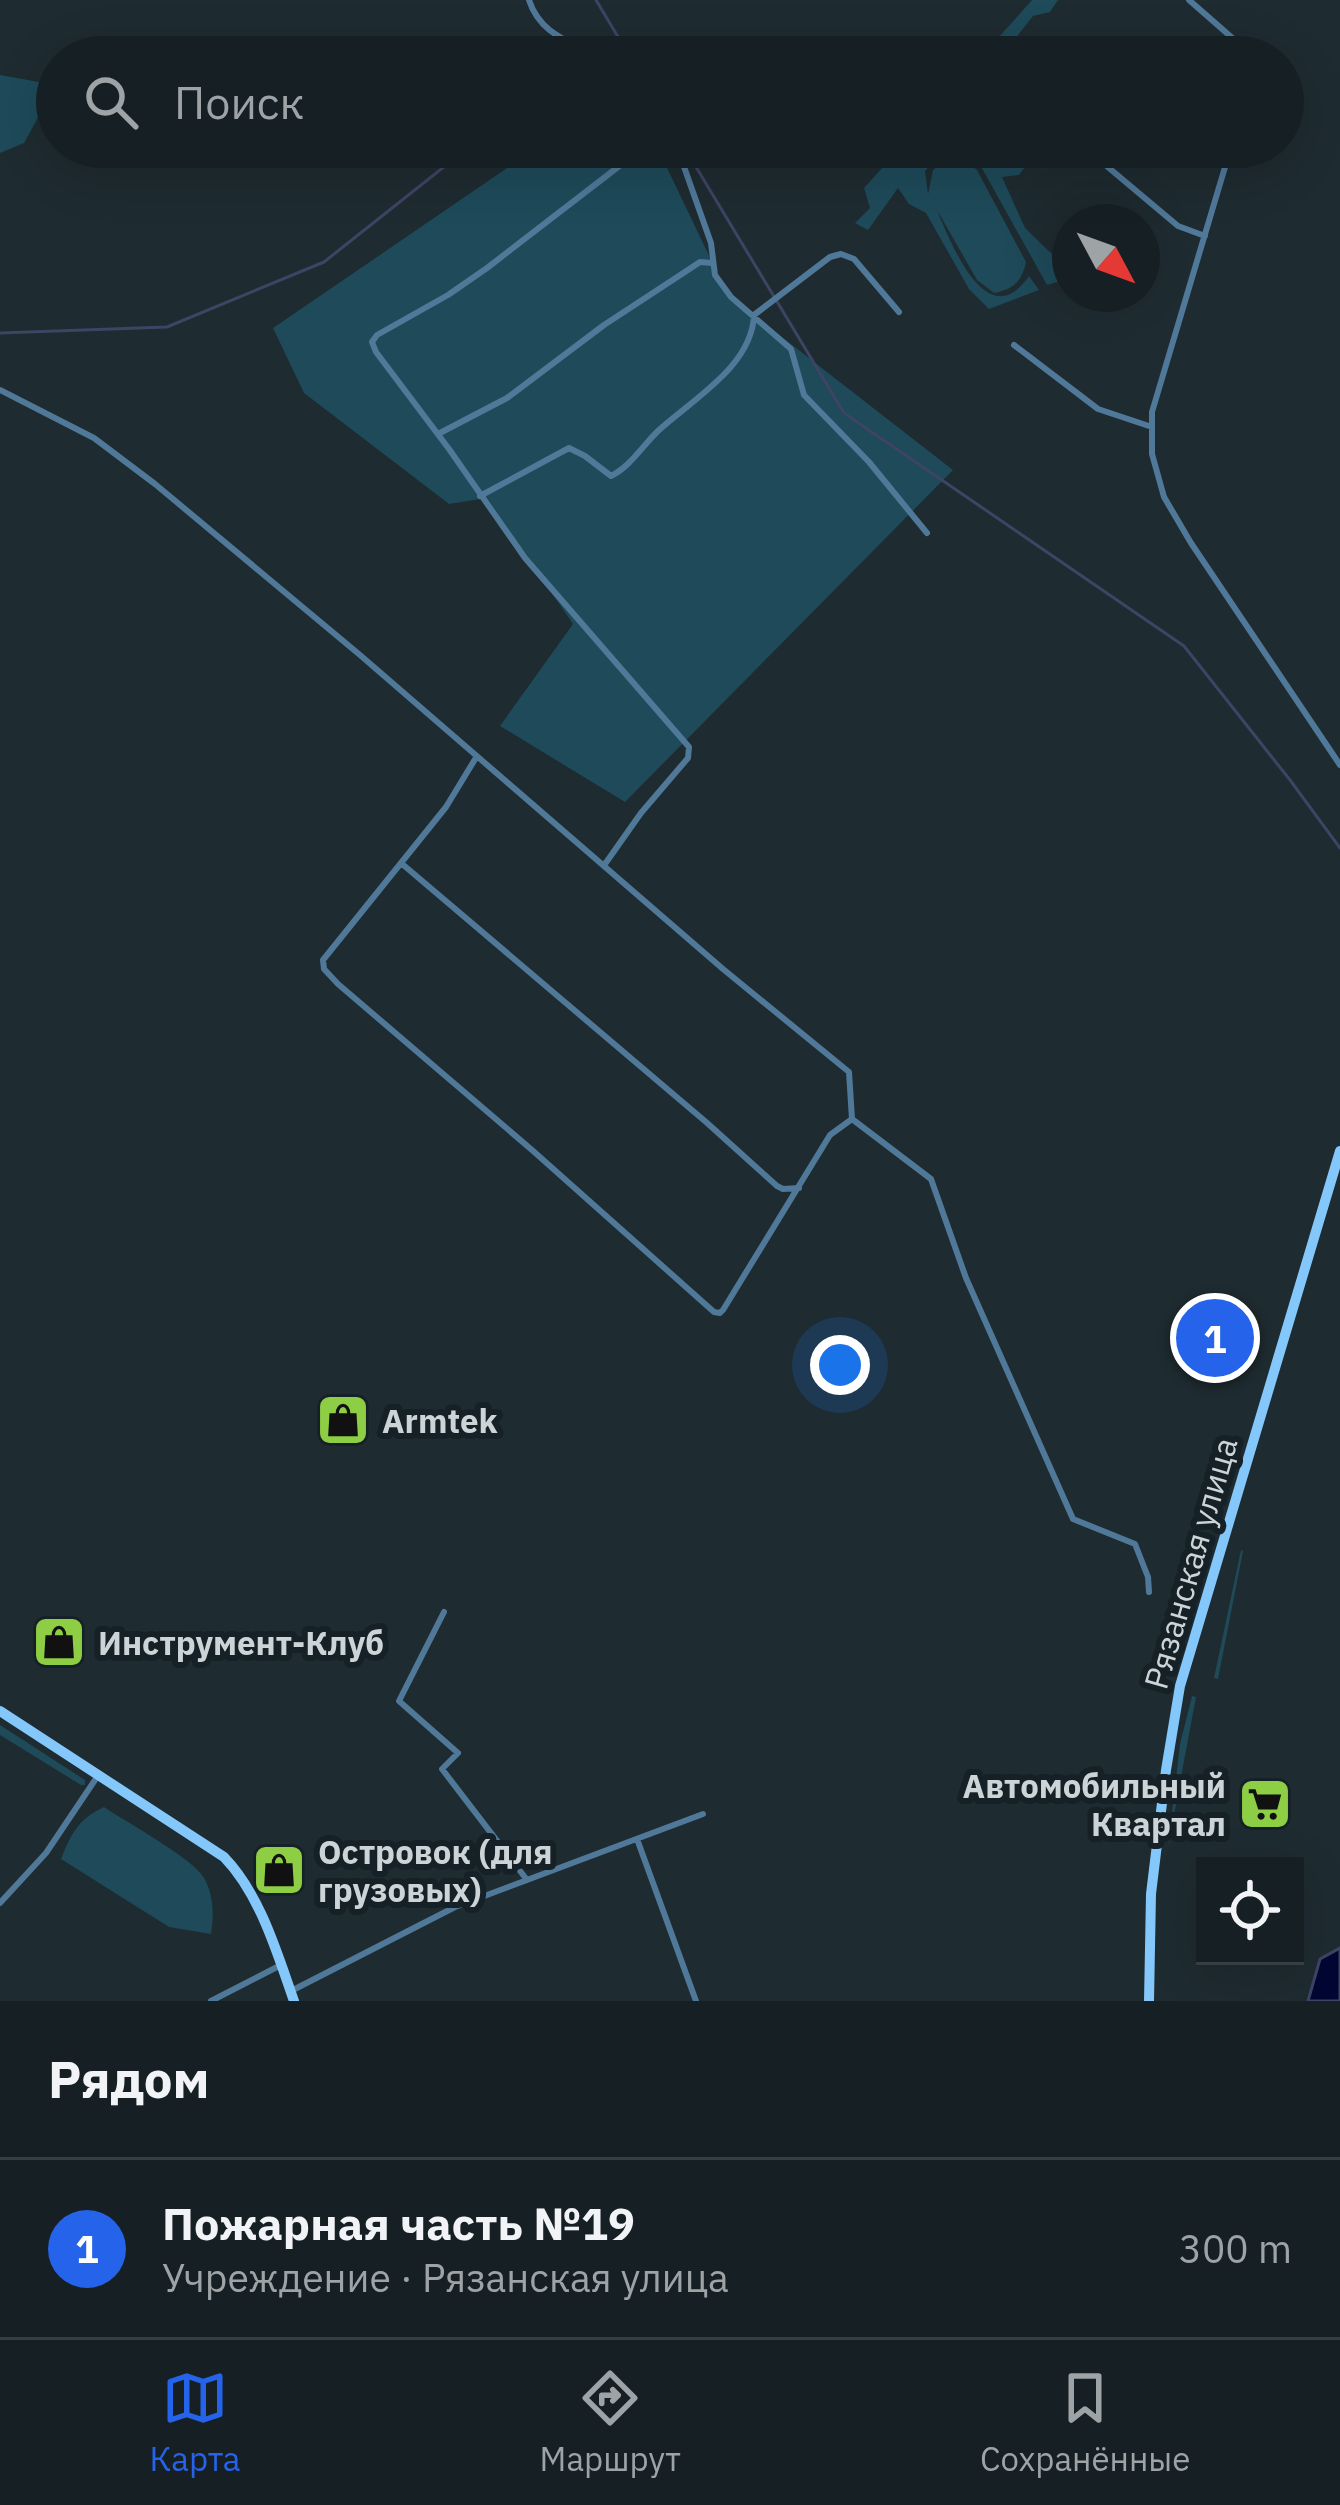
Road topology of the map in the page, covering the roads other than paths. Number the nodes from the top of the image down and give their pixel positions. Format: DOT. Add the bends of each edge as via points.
graph roads {
  1 [pos="529,0"];
  2 [pos="1190,0"];
  3 [pos="559,36"];
  4 [pos="1230,36"];
  5 [pos="617,168"];
  6 [pos="684,168"];
  7 [pos="1109,168"];
  8 [pos="1225,168"];
  9 [pos="1204,236"];
  10 [pos="712,263"];
  11 [pos="899,312"];
  12 [pos="754,315"];
  13 [pos="1014,345"];
  14 [pos="0,390"];
  15 [pos="1152,427"];
  16 [pos="438,434"];
  17 [pos="481,496"];
  18 [pos="927,533"];
  19 [pos="477,756"];
  20 [pos="1340,765"];
  21 [pos="401,863"];
  22 [pos="604,866"];
  23 [pos="852,1119"];
  24 [pos="1340,1151"];
  25 [pos="800,1188"];
  26 [pos="1149,1592"];
  27 [pos="444,1612"];
  28 [pos="0,1712"];
  29 [pos="99,1774"];
  30 [pos="703,1814"];
  31 [pos="637,1839"];
  32 [pos="527,1880"];
  33 [pos="0,1903"];
  34 [pos="281,1966"];
  35 [pos="292,1996"];
  36 [pos="211,2001"];
  37 [pos="696,2001"];
  38 [pos="1149,2001"];
  1 -- 3 [label="street"];
  2 -- 4 [label="street"];
  5 -- 16 [label="street" via="487,268 373,339"];
  6 -- 10 [label="street"];
  7 -- 9 [label="street" via="1178,226"];
  8 -- 9 [label="street"];
  9 -- 15 [label="street"];
  10 -- 12 [label="street" via="731,297"];
  10 -- 16 [label="street" via="700,262 507,398"];
  11 -- 12 [label="street" via="841,254"];
  12 -- 17 [label="street" via="753,332 730,366 621,471 611,476 569,448"];
  12 -- 18 [label="street" via="791,349 804,395"];
  13 -- 15 [label="street" via="1098,409"];
  14 -- 19 [label="street" via="94,438 155,484"];
  15 -- 20 [label="street" via="1164,497"];
  16 -- 17 [label="street"];
  17 -- 22 [label="street" via="689,747"];
  19 -- 21 [label="street"];
  19 -- 22 [label="street"];
  21 -- 25 [label="street" via="777,1186"];
  21 -- 25 [label="street" via="322,961 327,973 714,1312 723,1310"];
  22 -- 23 [label="street" via="849,1072"];
  23 -- 25 [label="street" via="830,1135"];
  23 -- 26 [label="street" via="931,1179 1073,1519 1135,1544"];
  24 -- 38 [label="main road, Рязанская улица" via="1180,1687 1151,1894"];
  27 -- 32 [label="street" via="399,1701 458,1753 442,1769"];
  28 -- 29 [label="main road"];
  29 -- 33 [label="street" via="46,1853"];
  29 -- 34 [label="main road" via="237,1870"];
  30 -- 31 [label="street"];
  31 -- 32 [label="street"];
  31 -- 37 [label="street"];
  32 -- 35 [label="street" via="454,1907"];
  34 -- 35 [label="main road"];
  34 -- 36 [label="street"];
}
